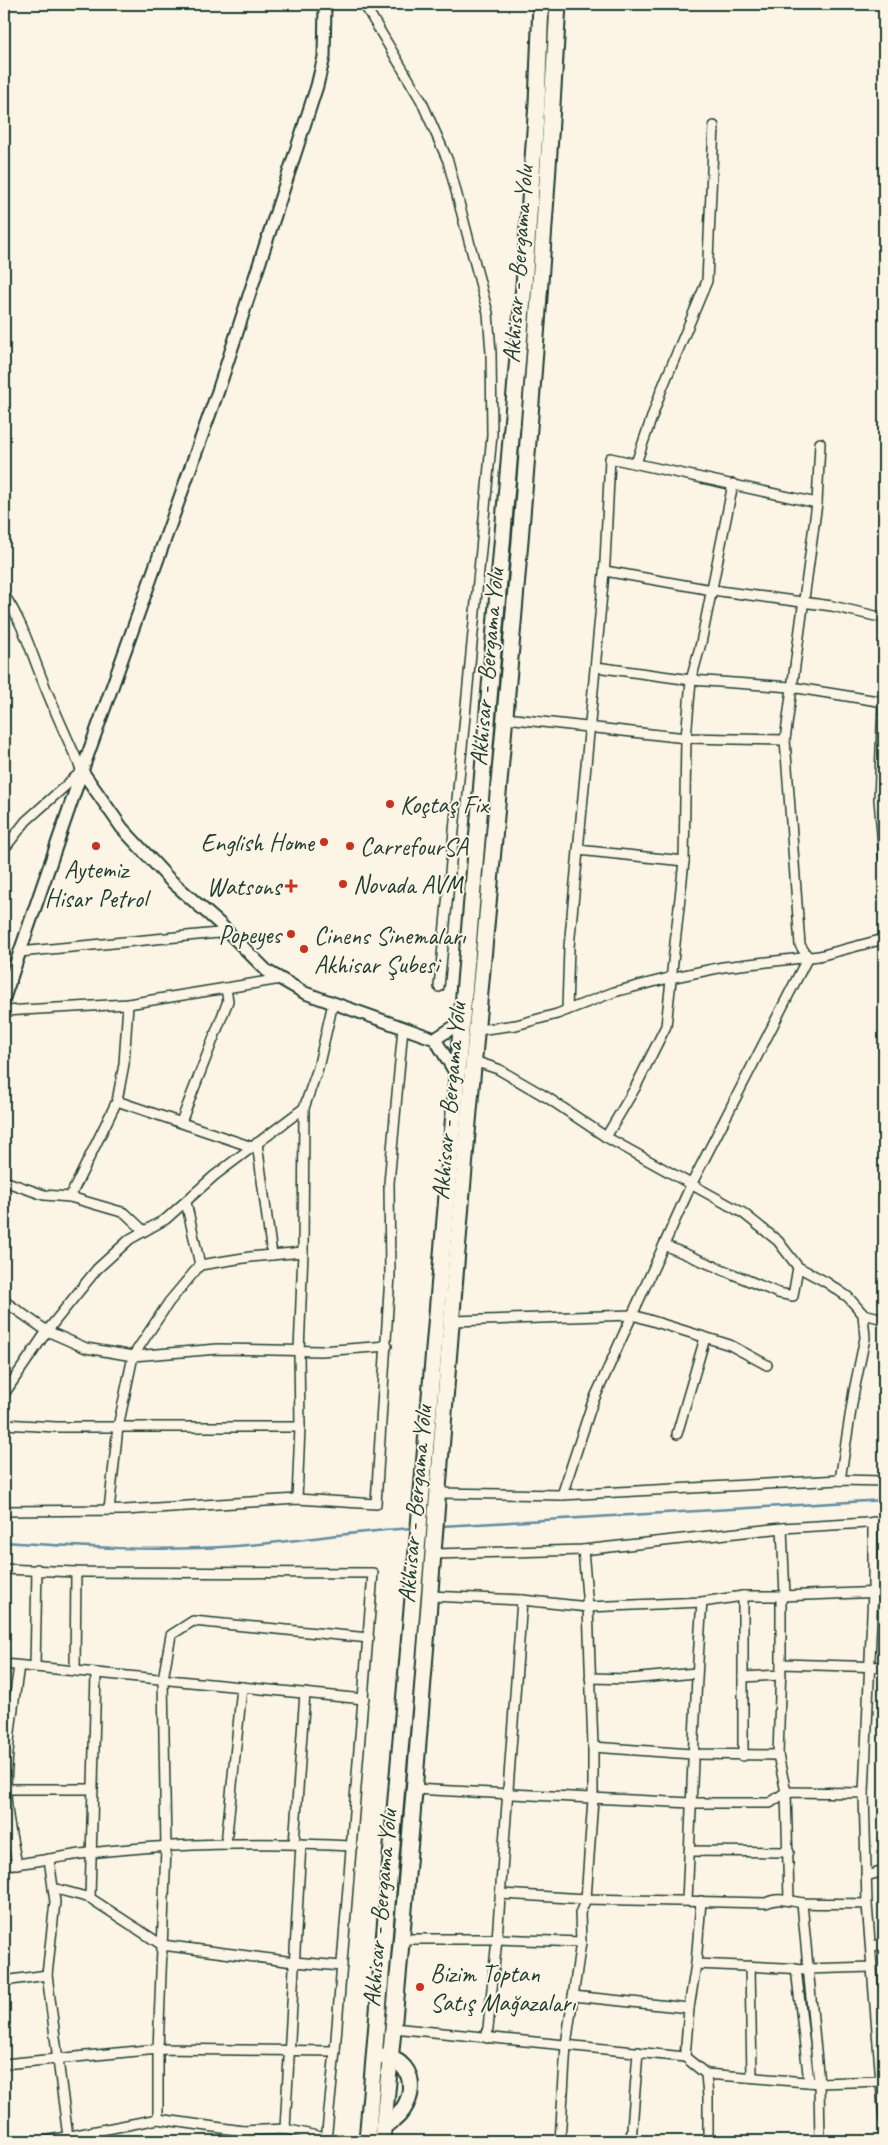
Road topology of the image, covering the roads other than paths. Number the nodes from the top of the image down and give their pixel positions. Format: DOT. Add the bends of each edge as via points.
graph roads {
  1 [pos="325,4"];
  2 [pos="364,4"];
  3 [pos="541,4"];
  4 [pos="558,4"];
  5 [pos="714,126"];
  6 [pos="820,443"];
  7 [pos="636,463"];
  8 [pos="733,484"];
  9 [pos="817,503"];
  10 [pos="605,571"];
  11 [pos="712,590"];
  12 [pos="4,595"];
  13 [pos="802,602"];
  14 [pos="884,618"];
  15 [pos="596,667"];
  16 [pos="691,680"];
  17 [pos="791,688"];
  18 [pos="884,702"];
  19 [pos="506,718"];
  20 [pos="591,727"];
  21 [pos="686,738"];
  22 [pos="785,740"];
  23 [pos="82,770"];
  24 [pos="4,849"];
  25 [pos="578,850"];
  26 [pos="884,858"];
  27 [pos="684,860"];
  28 [pos="229,932"];
  29 [pos="884,939"];
  30 [pos="20,952"];
  31 [pos="808,958"];
  32 [pos="670,978"];
  33 [pos="281,979"];
  34 [pos="439,987"];
  35 [pos="226,988"];
  36 [pos="4,998"];
  37 [pos="333,1003"];
  38 [pos="128,1004"];
  39 [pos="567,1010"];
  40 [pos="4,1011"];
  41 [pos="460,1023"];
  42 [pos="403,1028"];
  43 [pos="478,1030"];
  44 [pos="435,1039"];
  45 [pos="474,1061"];
  46 [pos="456,1074"];
  47 [pos="117,1100"];
  48 [pos="304,1108"];
  49 [pos="180,1122"];
  50 [pos="606,1137"];
  51 [pos="254,1145"];
  52 [pos="4,1181"];
  53 [pos="691,1185"];
  54 [pos="70,1197"];
  55 [pos="186,1202"];
  56 [pos="144,1231"];
  57 [pos="664,1245"];
  58 [pos="302,1252"];
  59 [pos="272,1255"];
  60 [pos="200,1265"];
  61 [pos="798,1267"];
  62 [pos="4,1302"];
  63 [pos="863,1314"];
  64 [pos="633,1316"];
  65 [pos="884,1319"];
  66 [pos="452,1321"];
  67 [pos="47,1331"];
  68 [pos="705,1338"];
  69 [pos="387,1346"];
  70 [pos="298,1351"];
  71 [pos="133,1356"];
  72 [pos="767,1365"];
  73 [pos="4,1394"];
  74 [pos="4,1424"];
  75 [pos="118,1427"];
  76 [pos="300,1427"];
  77 [pos="676,1434"];
  78 [pos="840,1480"];
  79 [pos="884,1482"];
  80 [pos="562,1495"];
  81 [pos="297,1499"];
  82 [pos="438,1499"];
  83 [pos="109,1510"];
  84 [pos="4,1511"];
  85 [pos="873,1522"];
  86 [pos="884,1522"];
  87 [pos="782,1528"];
  88 [pos="434,1546"];
  89 [pos="583,1550"];
  90 [pos="4,1569"];
  91 [pos="38,1569"];
  92 [pos="76,1572"];
  93 [pos="873,1592"];
  94 [pos="884,1592"];
  95 [pos="430,1596"];
  96 [pos="742,1596"];
  97 [pos="783,1596"];
  98 [pos="522,1600"];
  99 [pos="702,1602"];
  100 [pos="588,1606"];
  101 [pos="369,1638"];
  102 [pos="4,1664"];
  103 [pos="782,1664"];
  104 [pos="19,1666"];
  105 [pos="34,1667"];
  106 [pos="870,1667"];
  107 [pos="884,1667"];
  108 [pos="75,1671"];
  109 [pos="96,1673"];
  110 [pos="696,1673"];
  111 [pos="781,1675"];
  112 [pos="743,1677"];
  113 [pos="590,1678"];
  114 [pos="163,1679"];
  115 [pos="242,1687"];
  116 [pos="305,1692"];
  117 [pos="364,1700"];
  118 [pos="593,1747"];
  119 [pos="692,1754"];
  120 [pos="778,1755"];
  121 [pos="744,1756"];
  122 [pos="5,1789"];
  123 [pos="93,1789"];
  124 [pos="413,1789"];
  125 [pos="786,1792"];
  126 [pos="864,1793"];
  127 [pos="507,1795"];
  128 [pos="593,1799"];
  129 [pos="691,1803"];
  130 [pos="226,1844"];
  131 [pos="298,1844"];
  132 [pos="352,1846"];
  133 [pos="166,1848"];
  134 [pos="690,1850"];
  135 [pos="789,1852"];
  136 [pos="91,1853"];
  137 [pos="48,1859"];
  138 [pos="17,1864"];
  139 [pos="4,1865"];
  140 [pos="884,1871"];
  141 [pos="866,1876"];
  142 [pos="53,1888"];
  143 [pos="501,1894"];
  144 [pos="90,1898"];
  145 [pos="586,1899"];
  146 [pos="687,1900"];
  147 [pos="789,1900"];
  148 [pos="701,1901"];
  149 [pos="802,1903"];
  150 [pos="867,1904"];
  151 [pos="400,1939"];
  152 [pos="498,1939"];
  153 [pos="580,1942"];
  154 [pos="884,1944"];
  155 [pos="162,1945"];
  156 [pos="870,1946"];
  157 [pos="294,1962"];
  158 [pos="696,1964"];
  159 [pos="342,1966"];
  160 [pos="750,1966"];
  161 [pos="872,1967"];
  162 [pos="796,1968"];
  163 [pos="807,1969"];
  164 [pos="47,1975"];
  165 [pos="4,1981"];
  166 [pos="573,1996"];
  167 [pos="689,2008"];
  168 [pos="393,2028"];
  169 [pos="487,2038"];
  170 [pos="566,2045"];
  171 [pos="158,2049"];
  172 [pos="288,2052"];
  173 [pos="335,2052"];
  174 [pos="638,2052"];
  175 [pos="374,2055"];
  176 [pos="390,2057"];
  177 [pos="685,2057"];
  178 [pos="56,2060"];
  179 [pos="4,2064"];
  180 [pos="706,2074"];
  181 [pos="752,2077"];
  182 [pos="883,2081"];
  183 [pos="814,2082"];
  184 [pos="158,2118"];
  185 [pos="884,2120"];
  186 [pos="383,2126"];
  187 [pos="285,2129"];
  188 [pos="101,2131"];
  189 [pos="243,2131"];
  190 [pos="68,2137"];
  191 [pos="326,2140"];
  192 [pos="45,2141"];
  193 [pos="101,2141"];
  194 [pos="244,2141"];
  195 [pos="367,2141"];
  196 [pos="382,2141"];
  197 [pos="560,2141"];
  198 [pos="631,2141"];
  199 [pos="708,2141"];
  200 [pos="820,2141"];
  1 -- 23 [label="street" via="324,57 317,86 218,391"];
  2 -- 34 [label="street" via="421,100 448,161 488,313 492,435"];
  3 -- 41 [label="main road, Akhisar - Bergama Yolu" via="524,285"];
  4 -- 19 [label="main road, Akhisar - Bergama Yolu" via="548,186"];
  5 -- 7 [label="street" via="707,281 661,391"];
  6 -- 9 [label="street"];
  7 -- 8 [label="street"];
  7 -- 10 [label="street" via="610,458"];
  8 -- 9 [label="street"];
  8 -- 11 [label="street"];
  9 -- 13 [label="street"];
  10 -- 11 [label="street"];
  10 -- 15 [label="street"];
  11 -- 13 [label="street"];
  11 -- 16 [label="street"];
  12 -- 23 [label="street"];
  13 -- 14 [label="street"];
  13 -- 17 [label="street"];
  15 -- 16 [label="street"];
  15 -- 20 [label="street"];
  16 -- 17 [label="street"];
  16 -- 21 [label="street"];
  17 -- 18 [label="street"];
  17 -- 22 [label="street"];
  18 -- 26 [label="street" via="879,799"];
  19 -- 20 [label="street"];
  19 -- 43 [label="main road, Akhisar - Bergama Yolu"];
  20 -- 21 [label="street"];
  20 -- 25 [label="street"];
  21 -- 22 [label="street"];
  21 -- 27 [label="street"];
  22 -- 31 [label="street" via="800,945"];
  23 -- 24 [label="street" via="26,821"];
  23 -- 28 [label="street" via="128,834 170,880"];
  23 -- 30 [label="street"];
  25 -- 27 [label="street"];
  25 -- 39 [label="street"];
  27 -- 32 [label="street"];
  28 -- 30 [label="street"];
  28 -- 33 [label="street" via="267,971"];
  29 -- 31 [label="street"];
  30 -- 36 [label="street"];
  31 -- 32 [label="street" via="723,967"];
  31 -- 53 [label="street"];
  32 -- 39 [label="street" via="614,992"];
  32 -- 50 [label="street" via="666,1026"];
  33 -- 35 [label="street"];
  33 -- 37 [label="street" via="305,993"];
  35 -- 38 [label="street"];
  35 -- 49 [label="street" via="228,1001"];
  37 -- 42 [label="street"];
  37 -- 48 [label="street" via="318,1068"];
  38 -- 40 [label="street"];
  38 -- 47 [label="street" via="124,1064"];
  39 -- 43 [label="street" via="516,1025"];
  41 -- 44 [label="street"];
  41 -- 46 [label="main road, Akhisar - Bergama Yolu"];
  42 -- 44 [label="street"];
  42 -- 69 [label="street" via="389,1183"];
  43 -- 45 [label="main road, Akhisar - Bergama Yolu"];
  44 -- 46 [label="street"];
  45 -- 50 [label="street" via="498,1069"];
  45 -- 66 [label="main road, Akhisar - Bergama Yolu"];
  46 -- 175 [label="main road, Akhisar - Bergama Yolu"];
  47 -- 49 [label="street"];
  47 -- 54 [label="street"];
  48 -- 51 [label="street"];
  48 -- 58 [label="street"];
  49 -- 51 [label="street"];
  50 -- 53 [label="street"];
  51 -- 55 [label="street"];
  51 -- 59 [label="street"];
  52 -- 54 [label="street" via="44,1195"];
  53 -- 57 [label="street"];
  53 -- 61 [label="street" via="742,1213 778,1241"];
  54 -- 56 [label="street" via="125,1213"];
  55 -- 56 [label="street" via="166,1219"];
  55 -- 60 [label="street"];
  56 -- 67 [label="street" via="130,1239 97,1269"];
  57 -- 61 [label="street" via="778,1293 793,1296"];
  57 -- 64 [label="street"];
  58 -- 59 [label="street"];
  58 -- 70 [label="street"];
  59 -- 60 [label="street"];
  60 -- 71 [label="street"];
  61 -- 63 [label="street" via="848,1297"];
  62 -- 67 [label="street"];
  63 -- 65 [label="street"];
  63 -- 78 [label="street" via="865,1338"];
  64 -- 66 [label="street"];
  64 -- 68 [label="street"];
  64 -- 80 [label="street" via="592,1404"];
  66 -- 82 [label="main road, Akhisar - Bergama Yolu"];
  67 -- 71 [label="street" via="86,1348"];
  67 -- 73 [label="street"];
  68 -- 72 [label="street" via="730,1346"];
  68 -- 77 [label="street"];
  69 -- 70 [label="street"];
  69 -- 81 [label="street" via="376,1504"];
  70 -- 71 [label="street" via="218,1349"];
  70 -- 76 [label="street"];
  71 -- 75 [label="street"];
  74 -- 75 [label="street"];
  75 -- 76 [label="street"];
  75 -- 83 [label="street"];
  76 -- 81 [label="street"];
  78 -- 79 [label="street"];
  78 -- 80 [label="street"];
  80 -- 82 [label="street"];
  81 -- 83 [label="street"];
  82 -- 88 [label="main road, Akhisar - Bergama Yolu"];
  83 -- 84 [label="street"];
  85 -- 86 [label="street"];
  85 -- 87 [label="street"];
  85 -- 93 [label="street"];
  87 -- 89 [label="street"];
  87 -- 97 [label="street"];
  88 -- 89 [label="street"];
  88 -- 95 [label="main road, Akhisar - Bergama Yolu"];
  89 -- 100 [label="street"];
  90 -- 91 [label="street"];
  91 -- 92 [label="street"];
  91 -- 105 [label="street"];
  92 -- 101 [label="street" via="373,1573"];
  92 -- 108 [label="street"];
  93 -- 94 [label="street"];
  93 -- 97 [label="street"];
  93 -- 106 [label="street"];
  95 -- 98 [label="street"];
  95 -- 124 [label="main road, Akhisar - Bergama Yolu"];
  96 -- 97 [label="street"];
  96 -- 99 [label="street"];
  96 -- 112 [label="street"];
  97 -- 103 [label="street"];
  98 -- 100 [label="street"];
  98 -- 127 [label="street"];
  99 -- 100 [label="street"];
  99 -- 110 [label="street"];
  100 -- 113 [label="street"];
  101 -- 114 [label="street" via="193,1621 171,1635"];
  101 -- 117 [label="street"];
  102 -- 104 [label="street"];
  103 -- 106 [label="street"];
  103 -- 111 [label="street"];
  104 -- 105 [label="street"];
  104 -- 122 [label="street"];
  105 -- 108 [label="street"];
  106 -- 107 [label="street"];
  106 -- 126 [label="street"];
  108 -- 109 [label="street"];
  109 -- 114 [label="street"];
  109 -- 123 [label="street"];
  110 -- 113 [label="street" via="629,1679"];
  110 -- 119 [label="street"];
  111 -- 112 [label="street"];
  111 -- 120 [label="street"];
  112 -- 121 [label="street"];
  113 -- 118 [label="street"];
  114 -- 115 [label="street"];
  114 -- 133 [label="street"];
  115 -- 116 [label="street"];
  115 -- 130 [label="street"];
  116 -- 117 [label="street"];
  116 -- 131 [label="street"];
  117 -- 132 [label="street"];
  118 -- 119 [label="street"];
  118 -- 128 [label="street"];
  119 -- 121 [label="street"];
  119 -- 129 [label="street"];
  120 -- 121 [label="street"];
  120 -- 125 [label="street"];
  122 -- 123 [label="street"];
  122 -- 138 [label="street"];
  123 -- 136 [label="street"];
  124 -- 127 [label="street"];
  124 -- 151 [label="main road, Akhisar - Bergama Yolu"];
  125 -- 126 [label="street"];
  125 -- 129 [label="street" via="770,1803"];
  125 -- 135 [label="street"];
  126 -- 141 [label="street"];
  127 -- 128 [label="street"];
  127 -- 143 [label="street"];
  128 -- 129 [label="street"];
  128 -- 145 [label="street"];
  129 -- 134 [label="street"];
  130 -- 131 [label="street"];
  130 -- 133 [label="street"];
  131 -- 132 [label="street"];
  131 -- 157 [label="street"];
  132 -- 159 [label="street"];
  133 -- 136 [label="street"];
  133 -- 155 [label="street"];
  134 -- 135 [label="street"];
  134 -- 146 [label="street"];
  135 -- 147 [label="street"];
  136 -- 137 [label="street"];
  136 -- 144 [label="street"];
  137 -- 138 [label="street"];
  137 -- 142 [label="street"];
  138 -- 139 [label="street"];
  140 -- 141 [label="street"];
  141 -- 150 [label="street"];
  142 -- 144 [label="street"];
  142 -- 164 [label="street" via="56,1902"];
  143 -- 145 [label="street"];
  143 -- 152 [label="street"];
  144 -- 155 [label="street"];
  145 -- 146 [label="street"];
  145 -- 153 [label="street" via="580,1913"];
  146 -- 148 [label="street"];
  147 -- 148 [label="street" via="766,1903"];
  147 -- 149 [label="street"];
  148 -- 158 [label="street"];
  149 -- 150 [label="street"];
  149 -- 163 [label="street"];
  150 -- 156 [label="street"];
  151 -- 152 [label="street"];
  151 -- 168 [label="main road, Akhisar - Bergama Yolu"];
  152 -- 153 [label="street"];
  152 -- 169 [label="street"];
  153 -- 166 [label="street"];
  154 -- 156 [label="street"];
  155 -- 157 [label="street"];
  155 -- 171 [label="street"];
  156 -- 161 [label="street"];
  157 -- 159 [label="street"];
  157 -- 172 [label="street"];
  158 -- 160 [label="street"];
  158 -- 167 [label="street"];
  159 -- 173 [label="street"];
  160 -- 162 [label="street"];
  160 -- 181 [label="street"];
  161 -- 163 [label="street"];
  161 -- 182 [label="street"];
  162 -- 163 [label="street"];
  162 -- 183 [label="street"];
  163 -- 183 [label="street"];
  164 -- 165 [label="street"];
  164 -- 178 [label="street"];
  166 -- 167 [label="street"];
  166 -- 170 [label="street"];
  167 -- 177 [label="street"];
  168 -- 169 [label="street"];
  168 -- 176 [label="main road, Akhisar - Bergama Yolu"];
  169 -- 170 [label="street"];
  170 -- 174 [label="street"];
  170 -- 197 [label="street"];
  171 -- 172 [label="street"];
  171 -- 178 [label="street"];
  171 -- 184 [label="street"];
  172 -- 173 [label="street"];
  172 -- 187 [label="street"];
  173 -- 191 [label="street"];
  174 -- 177 [label="street"];
  174 -- 198 [label="street"];
  175 -- 176 [label="main road"];
  175 -- 195 [label="main road, Akhisar - Bergama Yolu"];
  176 -- 186 [label="main road, Akhisar - Bergama Yolu"];
  176 -- 186 [label="main road" via="407,2070 411,2084 409,2097 399,2116"];
  177 -- 180 [label="street"];
  178 -- 179 [label="street"];
  178 -- 190 [label="street"];
  180 -- 181 [label="street"];
  180 -- 199 [label="street"];
  181 -- 183 [label="street"];
  182 -- 183 [label="street"];
  182 -- 185 [label="street"];
  183 -- 200 [label="street"];
  184 -- 188 [label="street"];
  184 -- 189 [label="street"];
  186 -- 196 [label="main road, Akhisar - Bergama Yolu"];
  187 -- 189 [label="street"];
  187 -- 191 [label="street"];
  188 -- 190 [label="street"];
  188 -- 193 [label="street"];
  189 -- 194 [label="street"];
  190 -- 192 [label="street"];
}
